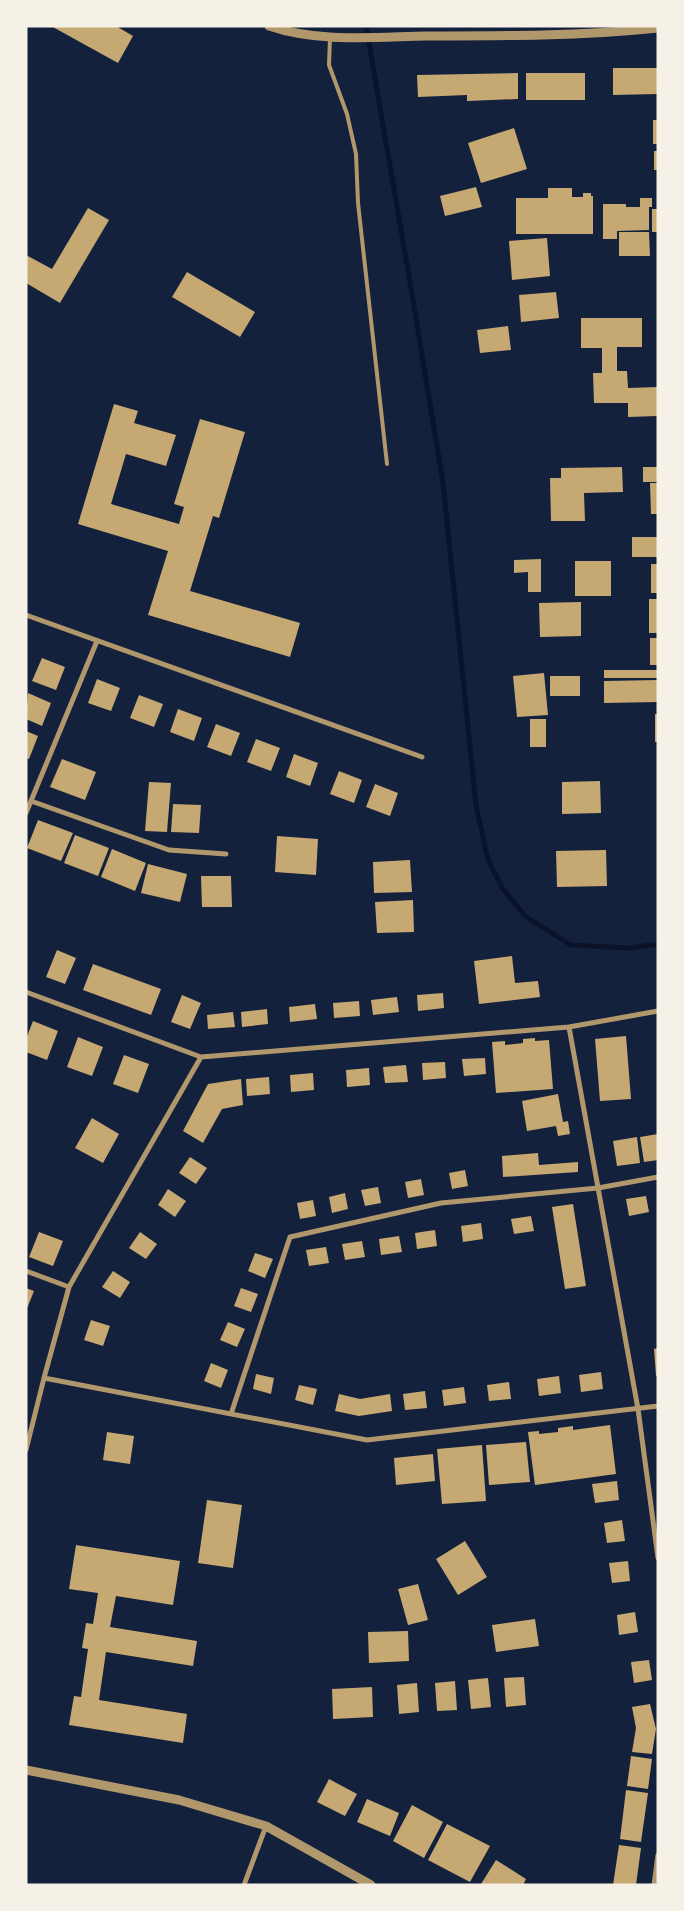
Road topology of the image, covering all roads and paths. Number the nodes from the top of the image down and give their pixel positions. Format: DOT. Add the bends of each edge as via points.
graph roads {
  1 [pos="269,26"];
  2 [pos="658,28"];
  3 [pos="330,37"];
  4 [pos="387,464"];
  5 [pos="26,615"];
  6 [pos="97,641"];
  7 [pos="422,757"];
  8 [pos="31,801"];
  9 [pos="26,813"];
  10 [pos="226,854"];
  11 [pos="26,992"];
  12 [pos="658,1011"];
  13 [pos="569,1026"];
  14 [pos="201,1057"];
  15 [pos="658,1177"];
  16 [pos="598,1188"];
  17 [pos="26,1271"];
  18 [pos="69,1287"];
  19 [pos="44,1378"];
  20 [pos="658,1406"];
  21 [pos="638,1409"];
  22 [pos="231,1414"];
  23 [pos="26,1450"];
  24 [pos="658,1558"];
  25 [pos="26,1770"];
  26 [pos="266,1826"];
  27 [pos="658,1855"];
  28 [pos="244,1885"];
  29 [pos="370,1885"];
  30 [pos="654,1885"];
  1 -- 3 [label="street" via="290,33"];
  2 -- 3 [label="street" via="552,35"];
  3 -- 4 [label="lane" via="328,65 356,154 358,203"];
  5 -- 6 [label="street"];
  6 -- 7 [label="street"];
  6 -- 8 [label="street"];
  8 -- 9 [label="street"];
  8 -- 10 [label="street" via="169,850"];
  11 -- 14 [label="street"];
  12 -- 13 [label="street"];
  13 -- 14 [label="street"];
  13 -- 16 [label="street"];
  14 -- 18 [label="street"];
  15 -- 16 [label="street"];
  16 -- 21 [label="street"];
  16 -- 22 [label="street" via="441,1203 290,1237"];
  17 -- 18 [label="street"];
  18 -- 19 [label="street"];
  19 -- 22 [label="street"];
  19 -- 23 [label="street"];
  20 -- 21 [label="street"];
  21 -- 22 [label="street" via="367,1440"];
  21 -- 24 [label="street"];
  25 -- 26 [label="street" via="179,1800"];
  26 -- 28 [label="street"];
  26 -- 29 [label="street"];
  27 -- 30 [label="street"];
}
